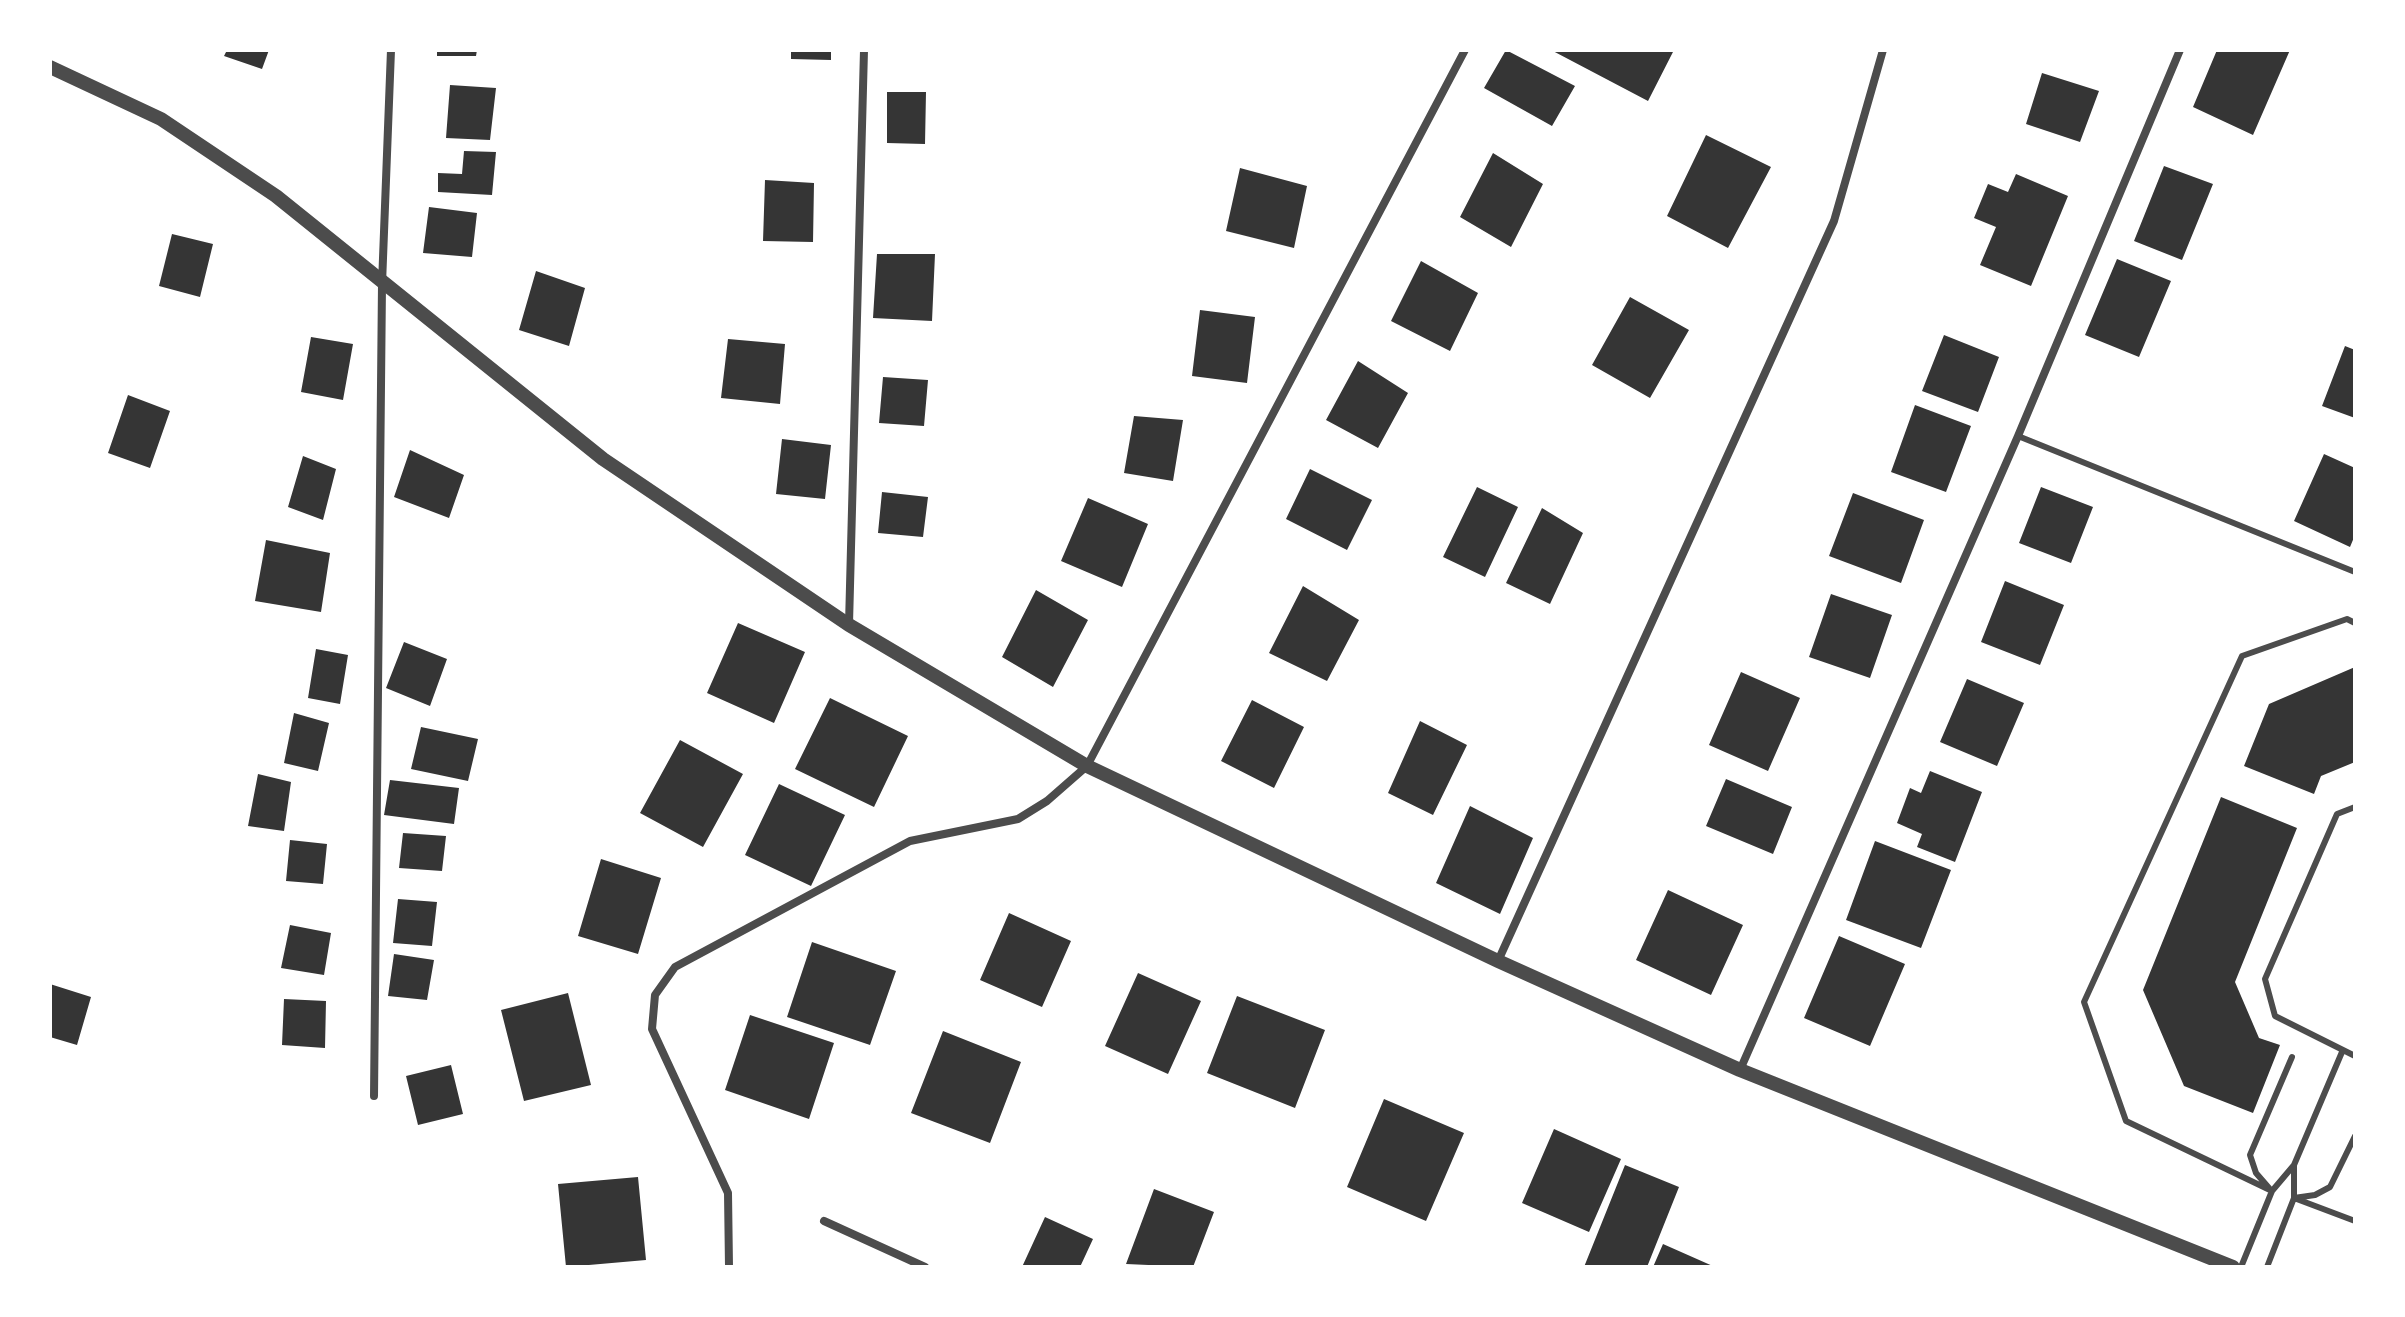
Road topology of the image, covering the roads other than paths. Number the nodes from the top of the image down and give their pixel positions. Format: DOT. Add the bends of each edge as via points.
graph roads {
  1 [pos="391,50"];
  2 [pos="864,50"];
  3 [pos="1465,50"];
  4 [pos="1883,50"];
  5 [pos="2180,50"];
  6 [pos="50,67"];
  7 [pos="382,284"];
  8 [pos="2018,436"];
  9 [pos="2355,572"];
  10 [pos="2355,623"];
  11 [pos="849,625"];
  12 [pos="1087,766"];
  13 [pos="2355,807"];
  14 [pos="1498,961"];
  15 [pos="2342,1052"];
  16 [pos="2355,1056"];
  17 [pos="2292,1057"];
  18 [pos="1740,1070"];
  19 [pos="374,1096"];
  20 [pos="2355,1136"];
  21 [pos="2294,1165"];
  22 [pos="2272,1191"];
  23 [pos="2294,1198"];
  24 [pos="824,1221"];
  25 [pos="2355,1221"];
  26 [pos="729,1267"];
  27 [pos="925,1267"];
  28 [pos="2233,1267"];
  29 [pos="2241,1267"];
  30 [pos="2267,1267"];
  1 -- 7 [label="street"];
  2 -- 11 [label="street"];
  3 -- 12 [label="street"];
  4 -- 14 [label="street" via="1834,221"];
  5 -- 8 [label="street"];
  6 -- 7 [label="street" via="161,119 276,196"];
  7 -- 11 [label="street" via="603,459"];
  7 -- 19 [label="street"];
  8 -- 9 [label="lane"];
  8 -- 18 [label="street"];
  10 -- 22 [label="lane" via="2347,619 2242,656 2084,1002 2126,1121"];
  11 -- 12 [label="street"];
  12 -- 14 [label="street"];
  12 -- 26 [label="street" via="1018,819 910,841 675,967 668,976 655,995 652,1029 728,1193"];
  13 -- 15 [label="lane" via="2337,814 2265,979 2275,1016"];
  14 -- 18 [label="street"];
  15 -- 16 [label="lane"];
  15 -- 21 [label="lane"];
  17 -- 22 [label="lane" via="2250,1155 2256,1173"];
  18 -- 28 [label="street"];
  20 -- 23 [label="lane" via="2330,1187"];
  21 -- 22 [label="lane"];
  21 -- 23 [label="lane"];
  22 -- 29 [label="lane"];
  23 -- 25 [label="lane"];
  23 -- 30 [label="lane"];
  24 -- 27 [label="street"];
}
